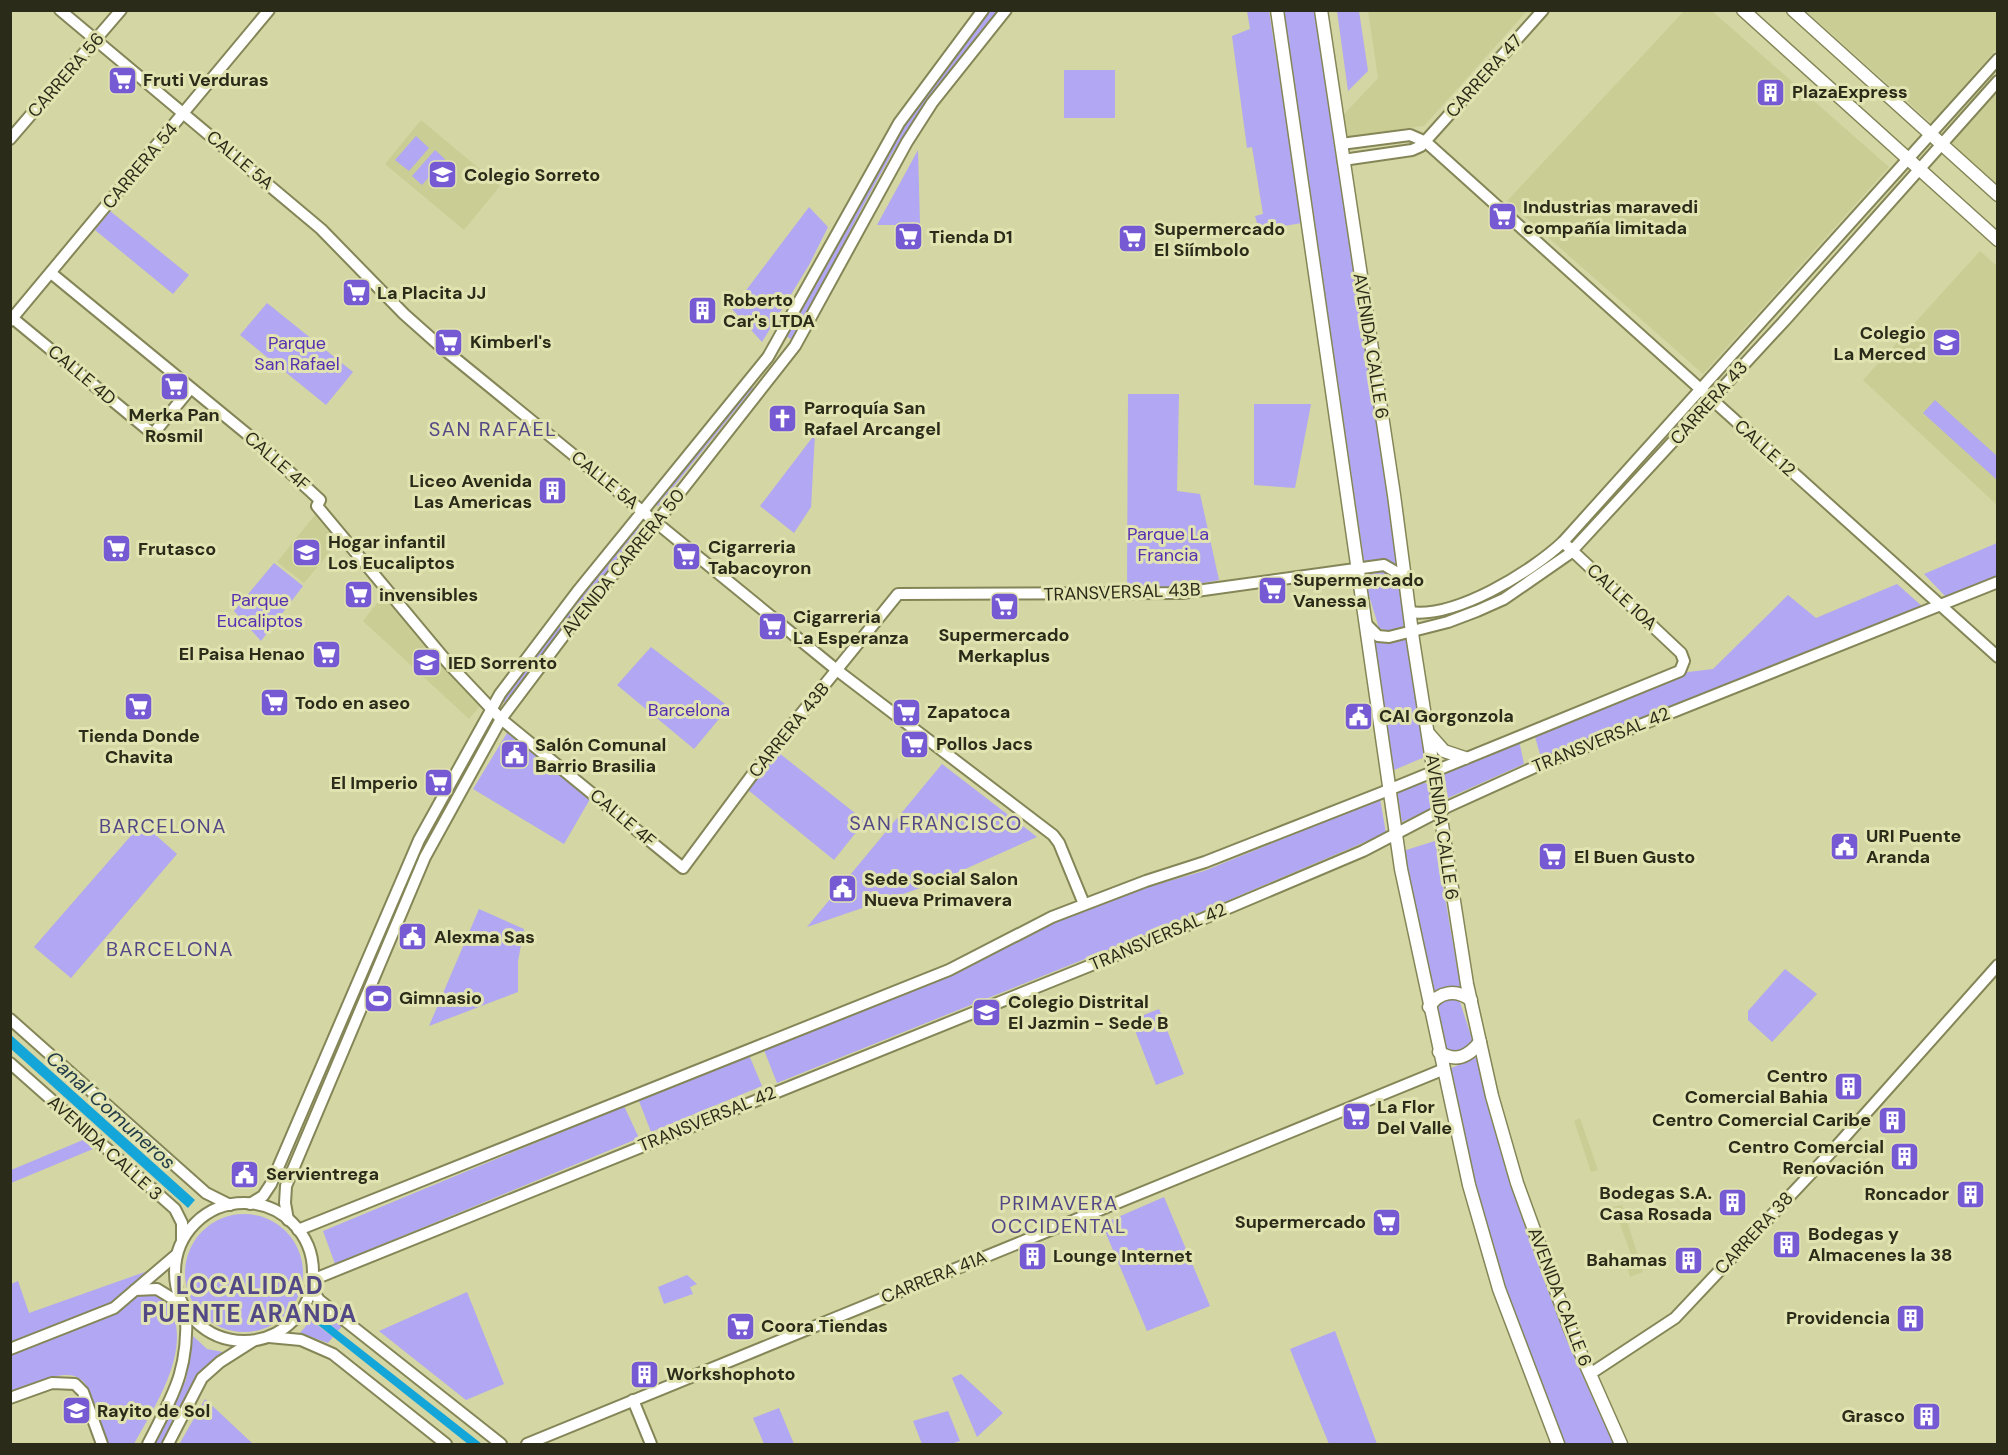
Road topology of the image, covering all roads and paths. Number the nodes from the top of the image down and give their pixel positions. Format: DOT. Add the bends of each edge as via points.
graph roads {
  1 [pos="60,10"];
  2 [pos="122,10"];
  3 [pos="268,10"];
  4 [pos="983,10"];
  5 [pos="1006,10"];
  6 [pos="1277,10"];
  7 [pos="1321,10"];
  8 [pos="1543,10"];
  9 [pos="1743,10"];
  10 [pos="1794,10"];
  11 [pos="96,40"];
  12 [pos="1998,59"];
  13 [pos="1998,81"];
  14 [pos="183,114"];
  15 [pos="1929,132"];
  16 [pos="10,139"];
  17 [pos="1426,142"];
  18 [pos="1940,143"];
  19 [pos="1341,144"];
  20 [pos="1908,158"];
  21 [pos="1344,160"];
  22 [pos="1919,168"];
  23 [pos="1998,195"];
  24 [pos="1998,240"];
  25 [pos="51,273"];
  26 [pos="11,318"];
  27 [pos="190,389"];
  28 [pos="1700,389"];
  29 [pos="1712,399"];
  30 [pos="644,512"];
  31 [pos="656,523"];
  32 [pos="1563,542"];
  33 [pos="1573,551"];
  34 [pos="1358,567"];
  35 [pos="1998,582"];
  36 [pos="1406,586"];
  37 [pos="898,594"];
  38 [pos="1940,606"];
  39 [pos="1409,612"];
  40 [pos="1367,625"];
  41 [pos="1412,632"];
  42 [pos="1681,653"];
  43 [pos="1998,657"];
  44 [pos="838,671"];
  45 [pos="491,708"];
  46 [pos="501,719"];
  47 [pos="1427,732"];
  48 [pos="1465,758"];
  49 [pos="1433,771"];
  50 [pos="1390,789"];
  51 [pos="1439,811"];
  52 [pos="1396,834"];
  53 [pos="683,868"];
  54 [pos="1083,904"];
  55 [pos="1998,965"];
  56 [pos="1471,1000"];
  57 [pos="1429,1007"];
  58 [pos="10,1019"];
  59 [pos="1480,1042"];
  60 [pos="1439,1052"];
  61 [pos="10,1063"];
  62 [pos="1442,1070"];
  63 [pos="250,1204"];
  64 [pos="231,1205"];
  65 [pos="288,1220"];
  66 [pos="298,1230"];
  67 [pos="180,1247"];
  68 [pos="311,1284"];
  69 [pos="134,1290"];
  70 [pos="185,1308"];
  71 [pos="260,1339"];
  72 [pos="10,1349"];
  73 [pos="1590,1374"];
  74 [pos="14,1397"];
  75 [pos="633,1400"];
  76 [pos="102,1444"];
  77 [pos="148,1444"];
  78 [pos="168,1444"];
  79 [pos="446,1444"];
  80 [pos="501,1444"];
  81 [pos="526,1444"];
  82 [pos="651,1444"];
  83 [pos="1558,1444"];
  84 [pos="1622,1444"];
  1 -- 11 [label="street, CALLE 5A"];
  2 -- 11 [label="street, CARRERA 56"];
  3 -- 14 [label="street, CARRERA 54"];
  4 -- 30 [label="street, AVENIDA CARRERA 50" via="898,123 768,357"];
  5 -- 31 [label="street, AVENIDA CARRERA 50" via="907,141 795,346"];
  6 -- 34 [label="main road"];
  7 -- 19 [label="main road, AVENIDA CALLE 6"];
  8 -- 17 [label="street, CARRERA 47"];
  9 -- 20 [label="main road"];
  10 -- 15 [label="main road"];
  11 -- 14 [label="street, CALLE 5A"];
  11 -- 16 [label="street, CARRERA 56"];
  12 -- 15 [label="street, CARRERA 43"];
  13 -- 18 [label="street, CARRERA 43"];
  14 -- 25 [label="street, CARRERA 54"];
  14 -- 30 [label="street, CALLE 5A" via="321,229 440,346"];
  15 -- 18 [label="main road"];
  15 -- 20 [label="street, CARRERA 43"];
  17 -- 19 [label="street" via="1410,135"];
  17 -- 21 [label="street, CARRERA 47" via="1412,150"];
  17 -- 28 [label="street, CALLE 12"];
  18 -- 22 [label="street, CARRERA 43"];
  18 -- 23 [label="main road"];
  19 -- 21 [label="main road, AVENIDA CALLE 6"];
  20 -- 22 [label="main road"];
  20 -- 28 [label="street, CARRERA 43"];
  21 -- 36 [label="main road, AVENIDA CALLE 6"];
  22 -- 24 [label="main road"];
  22 -- 29 [label="street, CARRERA 43"];
  25 -- 26 [label="street, CARRERA 54"];
  25 -- 27 [label="street, CALLE 4F"];
  26 -- 27 [label="street, CALLE 4D" via="153,434"];
  27 -- 45 [label="street, CALLE 4F" via="264,448 320,500 317,506 448,663"];
  28 -- 29 [label="street, CALLE 12"];
  28 -- 32 [label="street, CARRERA 43"];
  29 -- 33 [label="street, CARRERA 43"];
  29 -- 38 [label="street, CALLE 12"];
  30 -- 31 [label="street, CALLE 5A"];
  30 -- 45 [label="street, AVENIDA CARRERA 50" via="509,680"];
  31 -- 44 [label="street, CALLE 5A"];
  31 -- 46 [label="street, AVENIDA CARRERA 50" via="577,618"];
  32 -- 33 [label="street, CALLE 10A"];
  32 -- 39 [label="street, CARRERA 43" via="1533,566 1474,598 1432,612"];
  33 -- 41 [label="street, CARRERA 43" via="1503,599 1456,620"];
  33 -- 42 [label="street, CALLE 10A"];
  34 -- 36 [label="street, TRANSVERSAL 43B" via="1388,566"];
  34 -- 37 [label="street, TRANSVERSAL 43B" via="1182,593"];
  34 -- 40 [label="main road"];
  35 -- 38 [label="street, TRANSVERSAL 42"];
  36 -- 39 [label="main road, AVENIDA CALLE 6"];
  37 -- 44 [label="street, CARRERA 43B"];
  38 -- 43 [label="street, CALLE 12"];
  38 -- 51 [label="street, TRANSVERSAL 42" via="1651,719"];
  39 -- 41 [label="main road, AVENIDA CALLE 6"];
  40 -- 41 [label="street, CARRERA 43" via="1381,637"];
  40 -- 50 [label="main road"];
  41 -- 47 [label="main road, AVENIDA CALLE 6"];
  42 -- 48 [label="street, TRANSVERSAL 42" via="1684,665 1675,674"];
  44 -- 53 [label="street, CARRERA 43B" via="758,767"];
  44 -- 54 [label="street, CALLE 5A" via="1053,835"];
  45 -- 46 [label="street, CALLE 4F"];
  45 -- 63 [label="street, AVENIDA CARRERA 50" via="418,840 270,1184 263,1196"];
  46 -- 53 [label="street, CALLE 4F"];
  46 -- 65 [label="street, AVENIDA CARRERA 50" via="445,818 378,964 286,1186"];
  47 -- 48 [label="main road" via="1444,751"];
  47 -- 49 [label="main road, AVENIDA CALLE 6"];
  48 -- 49 [label="street, TRANSVERSAL 42"];
  49 -- 50 [label="street, TRANSVERSAL 42"];
  49 -- 51 [label="main road, AVENIDA CALLE 6"];
  50 -- 52 [label="main road"];
  50 -- 54 [label="street, TRANSVERSAL 42" via="1205,862"];
  51 -- 52 [label="street, TRANSVERSAL 42"];
  51 -- 56 [label="main road, AVENIDA CALLE 6"];
  52 -- 57 [label="main road"];
  52 -- 68 [label="street, TRANSVERSAL 42" via="1125,951"];
  54 -- 66 [label="street, TRANSVERSAL 42" via="949,970"];
  55 -- 73 [label="street, CARRERA 38" via="1834,1149 1675,1318"];
  56 -- 57 [label="main road" via="1446,993"];
  56 -- 59 [label="main road, AVENIDA CALLE 6"];
  57 -- 60 [label="main road"];
  58 -- 64 [label="street, AVENIDA CALLE 3" via="206,1193"];
  59 -- 60 [label="main road" via="1462,1057 1452,1058"];
  59 -- 73 [label="main road, AVENIDA CALLE 6" via="1517,1183"];
  60 -- 62 [label="main road"];
  61 -- 67 [label="street, AVENIDA CALLE 3" via="175,1209 182,1223"];
  62 -- 75 [label="street, CARRERA 41A"];
  62 -- 83 [label="main road" via="1488,1252"];
  63 -- 64 [label="street"];
  63 -- 65 [label="street"];
  64 -- 67 [label="street" via="202,1218"];
  65 -- 66 [label="street"];
  66 -- 68 [label="street" via="310,1256"];
  67 -- 69 [label="street" via="167,1265"];
  67 -- 70 [label="street" via="175,1280"];
  68 -- 71 [label="street" via="298,1315 283,1329"];
  68 -- 80 [label="street" via="319,1300"];
  69 -- 70 [label="street" via="157,1289"];
  69 -- 72 [label="street" via="102,1314"];
  70 -- 71 [label="street" via="214,1334 234,1340"];
  70 -- 77 [label="street" via="187,1348 183,1367"];
  71 -- 78 [label="street" via="220,1362 202,1378"];
  71 -- 79 [label="street" via="293,1338 325,1349"];
  73 -- 84 [label="main road, AVENIDA CALLE 6"];
  74 -- 76 [label="street" via="52,1383 75,1384 83,1392"];
  75 -- 81 [label="street, CARRERA 41A"];
  75 -- 82 [label="street"];
}
